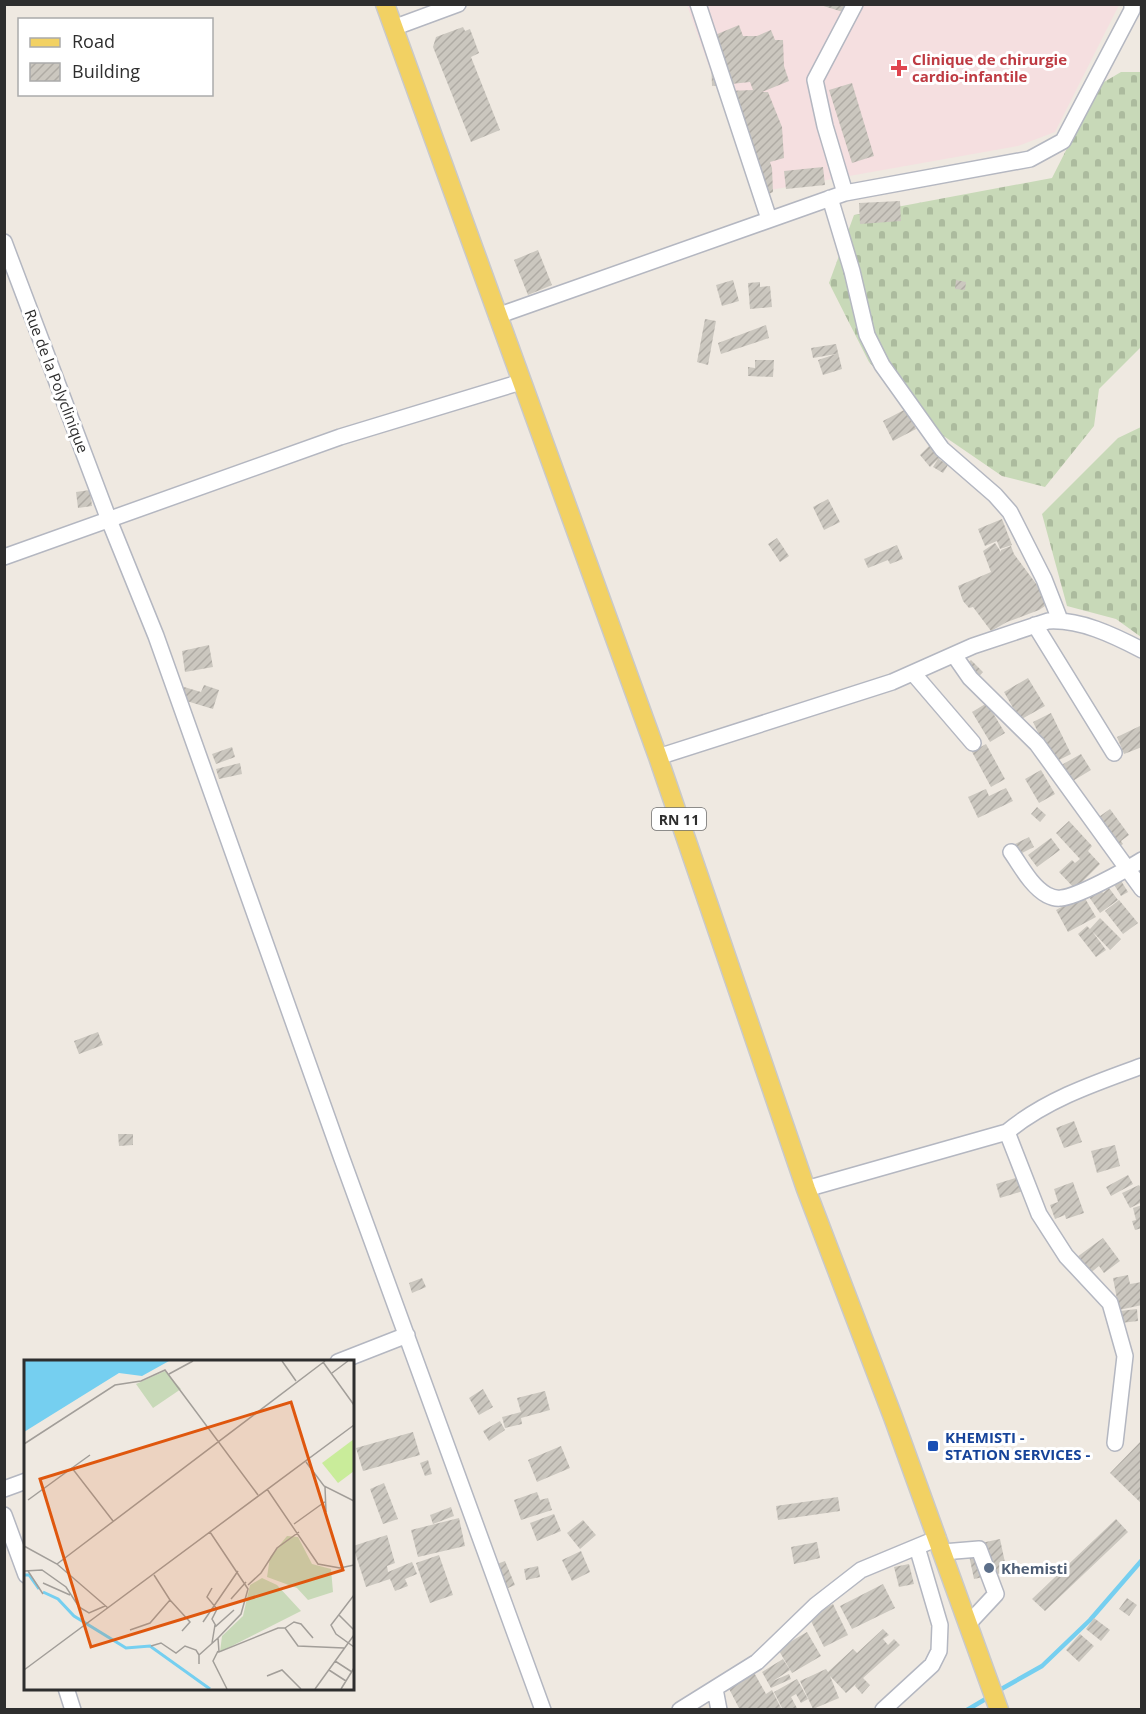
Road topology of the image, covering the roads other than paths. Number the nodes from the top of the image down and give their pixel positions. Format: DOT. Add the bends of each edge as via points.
graph roads {
  1 [pos="385,4"];
  2 [pos="458,4"];
  3 [pos="698,4"];
  4 [pos="855,4"];
  5 [pos="1132,4"];
  6 [pos="393,28"];
  7 [pos="838,196"];
  8 [pos="769,219"];
  9 [pos="4,242"];
  10 [pos="497,316"];
  11 [pos="521,382"];
  12 [pos="109,520"];
  13 [pos="4,557"];
  14 [pos="1060,620"];
  15 [pos="1035,625"];
  16 [pos="1142,650"];
  17 [pos="954,655"];
  18 [pos="913,673"];
  19 [pos="973,743"];
  20 [pos="1114,753"];
  21 [pos="658,757"];
  22 [pos="1011,852"];
  23 [pos="1142,860"];
  24 [pos="1127,869"];
  25 [pos="1142,889"];
  26 [pos="1142,1066"];
  27 [pos="1007,1132"];
  28 [pos="806,1189"];
  29 [pos="407,1335"];
  30 [pos="343,1360"];
  31 [pos="1116,1443"];
  32 [pos="24,1482"];
  33 [pos="4,1490"];
  34 [pos="4,1515"];
  35 [pos="941,1545"];
  36 [pos="917,1547"];
  37 [pos="24,1570"];
  38 [pos="970,1628"];
  39 [pos="715,1689"];
  40 [pos="66,1690"];
  41 [pos="73,1710"];
  42 [pos="543,1710"];
  43 [pos="680,1710"];
  44 [pos="719,1710"];
  45 [pos="883,1710"];
  46 [pos="999,1710"];
  1 -- 6 [label="main road, RN 11"];
  2 -- 6 [label="street"];
  3 -- 8 [label="street"];
  4 -- 7 [label="street" via="815,80"];
  5 -- 7 [label="street" via="1063,141 1030,159"];
  6 -- 10 [label="main road, RN 11"];
  7 -- 8 [label="street"];
  7 -- 14 [label="street" via="867,334 882,364 942,449 1010,512"];
  8 -- 10 [label="street"];
  9 -- 12 [label="street, Rue de la Polyclinique"];
  10 -- 11 [label="main road, RN 11"];
  11 -- 12 [label="street" via="340,437"];
  11 -- 21 [label="main road, RN 11"];
  12 -- 13 [label="street"];
  12 -- 29 [label="street, Rue de la Polyclinique" via="156,636"];
  14 -- 15 [label="street"];
  14 -- 16 [label="street" via="1088,626"];
  15 -- 17 [label="street"];
  15 -- 20 [label="street"];
  17 -- 18 [label="street"];
  17 -- 24 [label="street" via="970,678 1037,744"];
  18 -- 19 [label="street"];
  18 -- 21 [label="street"];
  21 -- 28 [label="main road, RN 11"];
  22 -- 24 [label="street" via="1040,891 1059,899"];
  23 -- 24 [label="street"];
  24 -- 25 [label="street"];
  26 -- 27 [label="street" via="1065,1097 1026,1117"];
  27 -- 28 [label="street"];
  27 -- 31 [label="street" via="1039,1214 1066,1256 1110,1303 1125,1356"];
  28 -- 35 [label="main road, RN 11"];
  29 -- 30 [label="street"];
  29 -- 42 [label="street, Rue de la Polyclinique"];
  32 -- 33 [label="street"];
  34 -- 37 [label="street"];
  35 -- 36 [label="street"];
  35 -- 38 [label="main road, RN 11"];
  35 -- 38 [label="street" via="980,1549 996,1594"];
  36 -- 39 [label="street" via="861,1570 816,1605 757,1662"];
  36 -- 45 [label="street" via="940,1625 939,1651 932,1665"];
  38 -- 46 [label="main road, RN 11"];
  39 -- 43 [label="street"];
  39 -- 44 [label="street"];
  40 -- 41 [label="street"];
}
